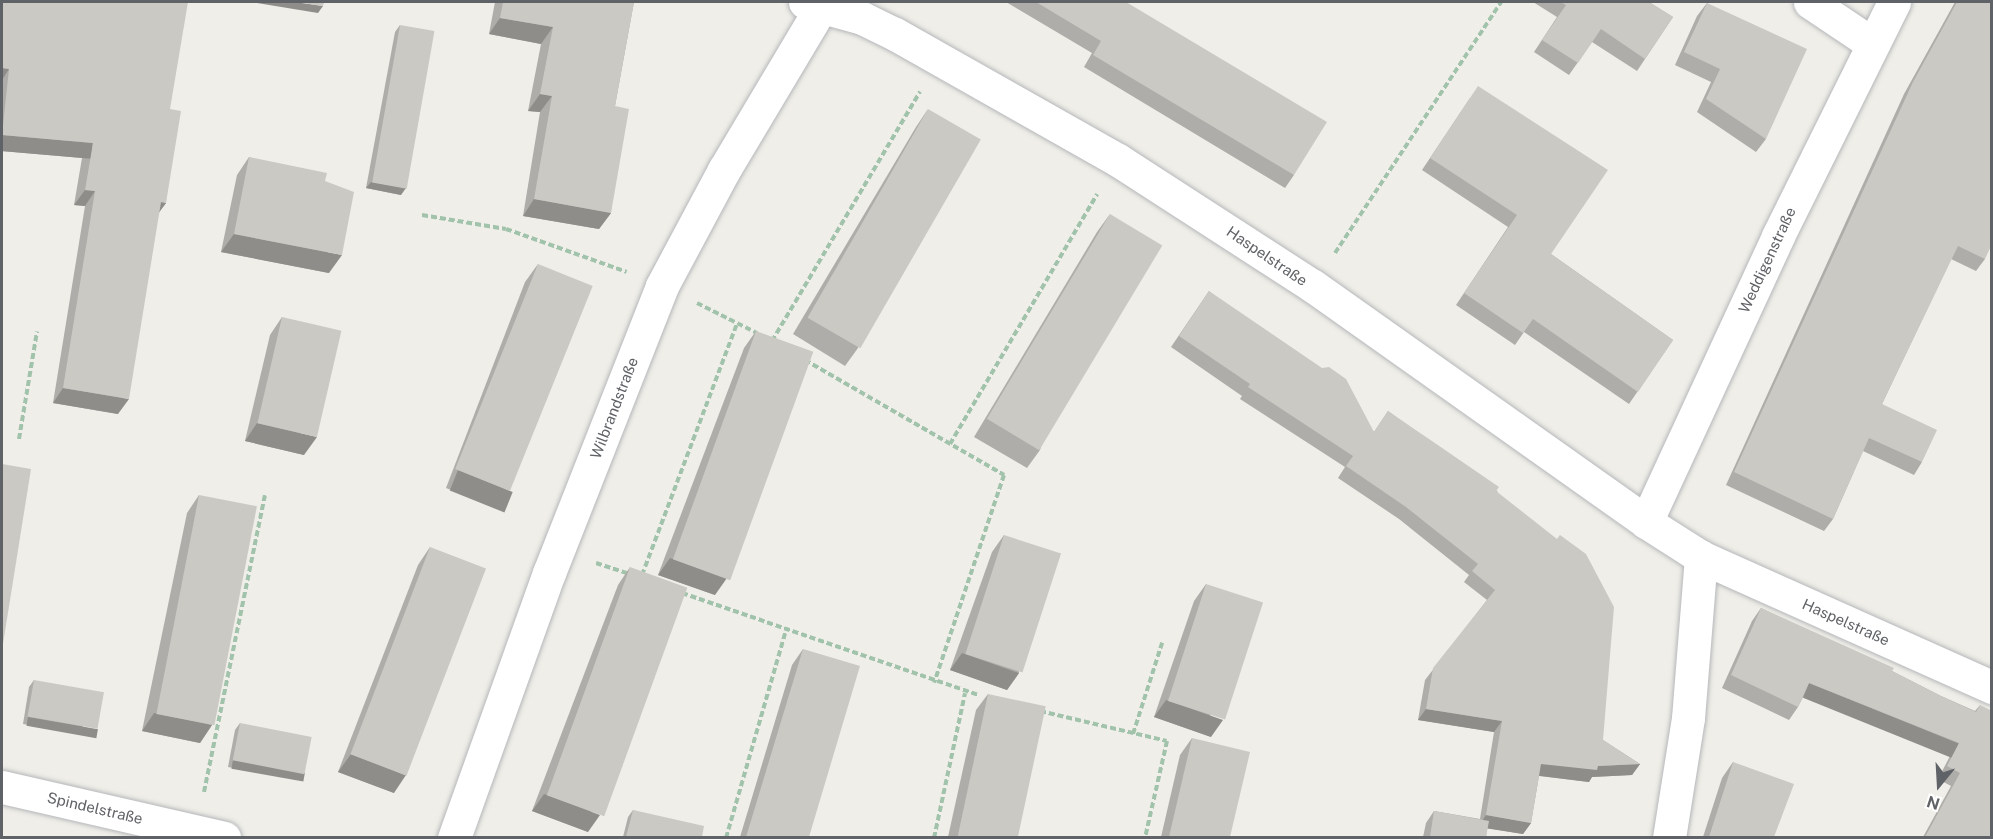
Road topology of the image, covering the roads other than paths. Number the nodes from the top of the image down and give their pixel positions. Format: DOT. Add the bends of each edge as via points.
graph roads {
  1 [pos="1810,2"];
  2 [pos="1894,2"];
  3 [pos="817,3"];
  4 [pos="1871,43"];
  5 [pos="1646,522"];
  6 [pos="1701,557"];
  7 [pos="1992,687"];
  8 [pos="2,787"];
  9 [pos="210,834"];
  10 [pos="454,837"];
  11 [pos="1669,837"];
  1 -- 4 [label="street"];
  2 -- 4 [label="street, Weddigenstraße"];
  3 -- 5 [label="street, Haspelstraße" via="862,18 941,57 1118,160 1313,286"];
  3 -- 10 [label="street, Wilbrandstraße" via="662,286 558,550"];
  4 -- 5 [label="street, Weddigenstraße"];
  5 -- 6 [label="street, Haspelstraße"];
  6 -- 7 [label="street, Haspelstraße"];
  6 -- 11 [label="street" via="1688,718"];
  8 -- 9 [label="street, Spindelstraße"];
}
